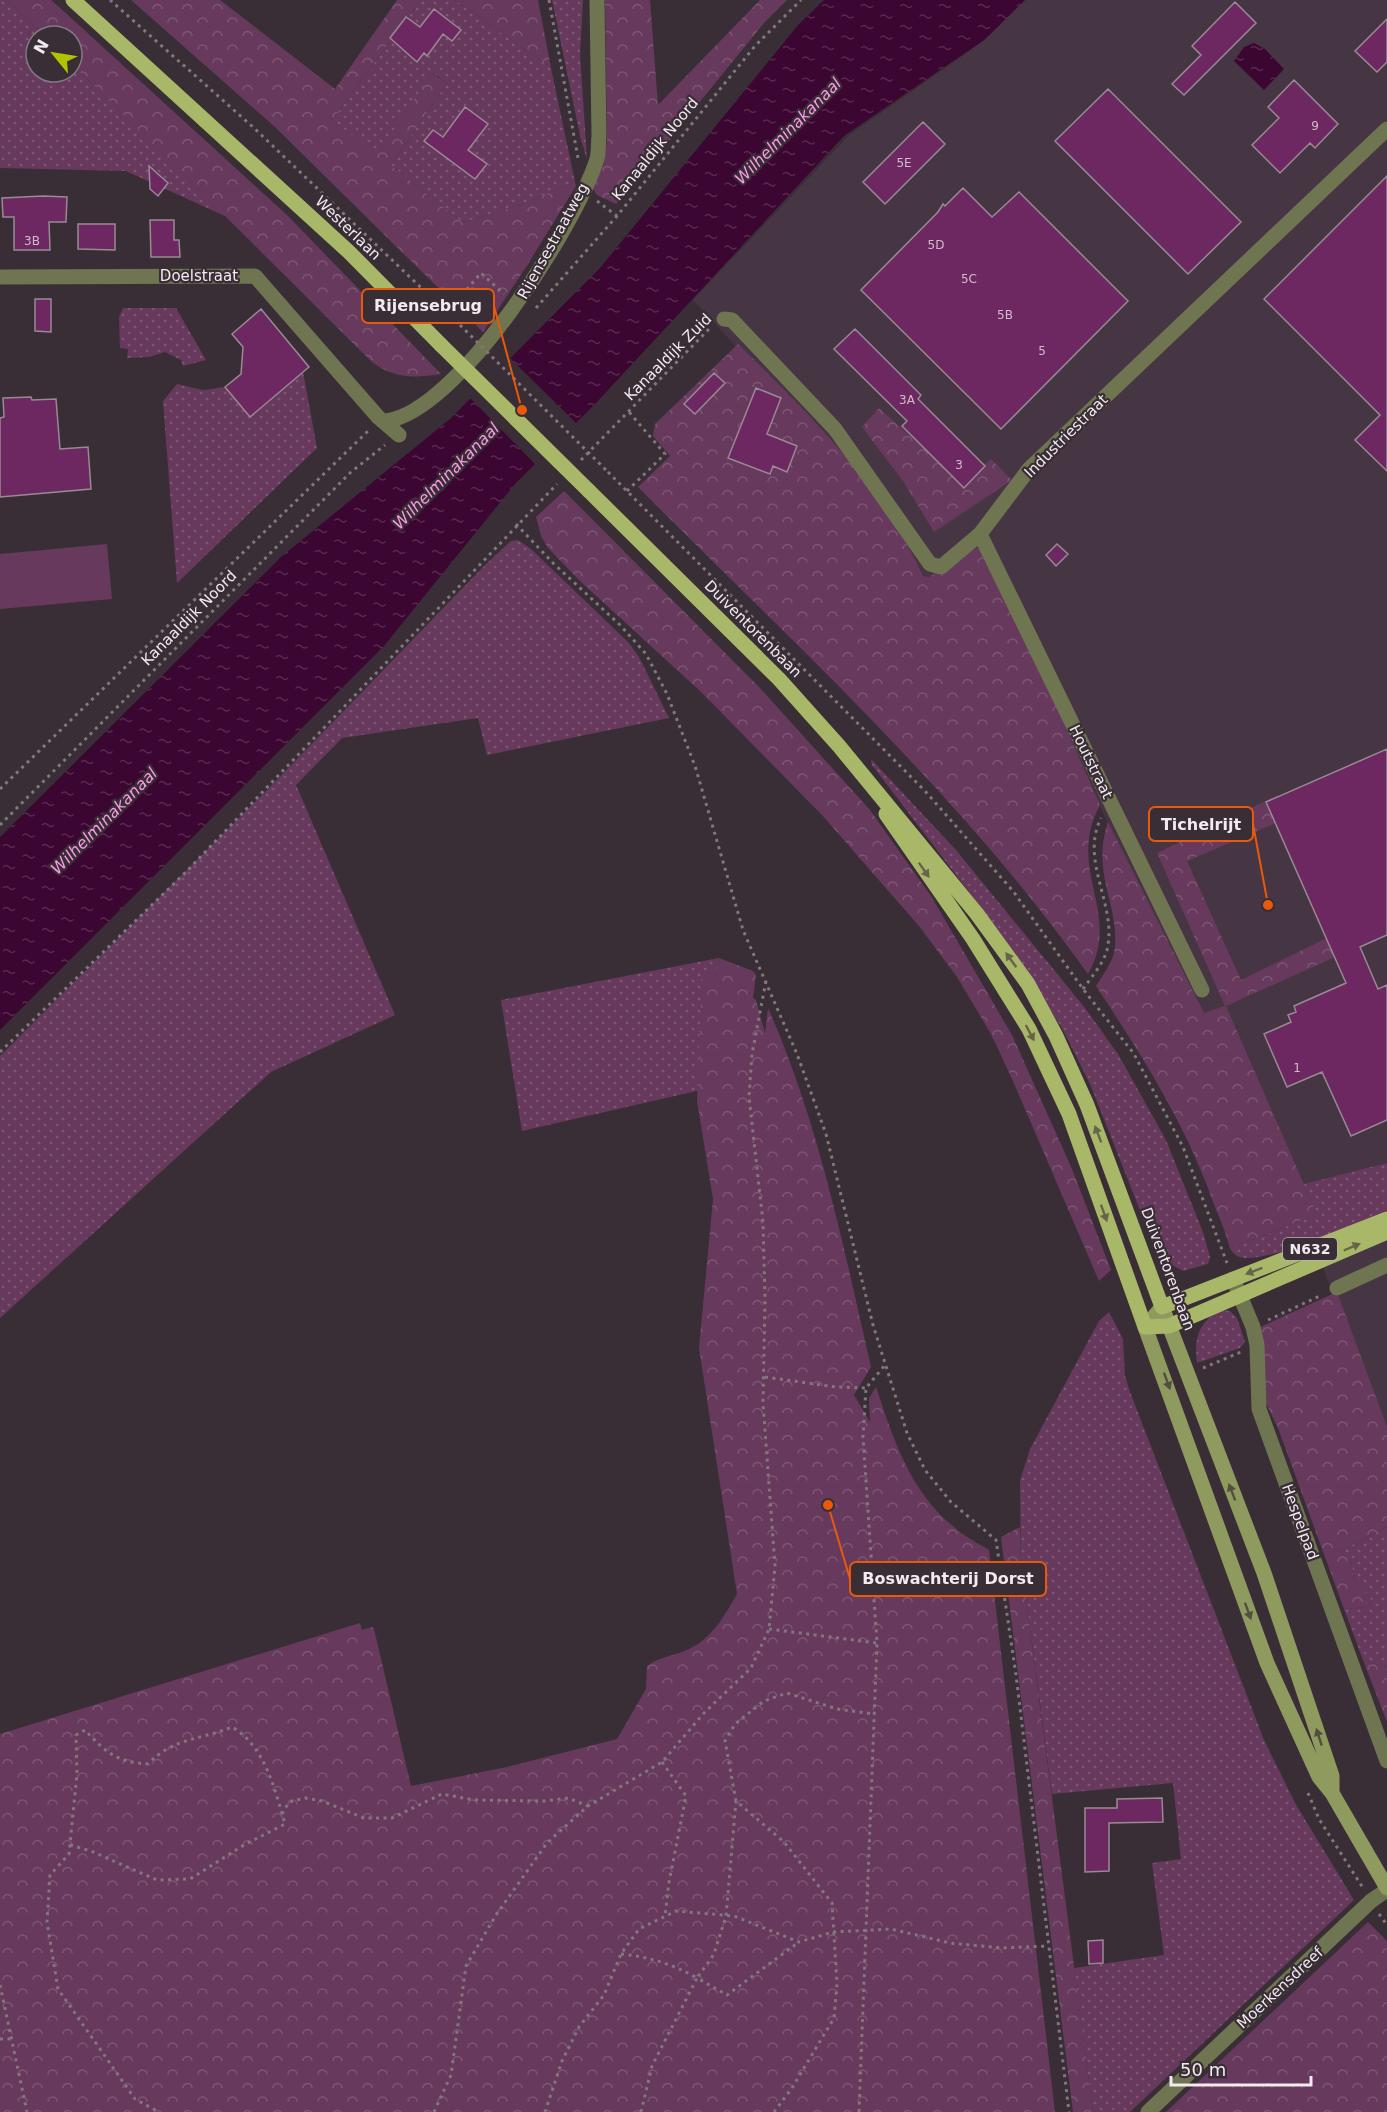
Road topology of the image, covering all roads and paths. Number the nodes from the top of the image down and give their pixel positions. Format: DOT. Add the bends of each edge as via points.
graph roads {
  1 [pos="73,0"];
  2 [pos="110,0"];
  3 [pos="549,0"];
  4 [pos="597,0"];
  5 [pos="801,0"];
  6 [pos="1387,130"];
  7 [pos="585,188"];
  8 [pos="617,216"];
  9 [pos="0,277"];
  10 [pos="524,309"];
  11 [pos="447,312"];
  12 [pos="724,319"];
  13 [pos="386,421"];
  14 [pos="399,435"];
  15 [pos="589,491"];
  16 [pos="627,491"];
  17 [pos="980,534"];
  18 [pos="0,789"];
  19 [pos="883,802"];
  20 [pos="1112,806"];
  21 [pos="0,825"];
  22 [pos="766,980"];
  23 [pos="1083,989"];
  24 [pos="1202,990"];
  25 [pos="0,1052"];
  26 [pos="1387,1219"];
  27 [pos="1387,1232"];
  28 [pos="1387,1265"];
  29 [pos="1233,1279"];
  30 [pos="1337,1288"];
  31 [pos="1240,1296"];
  32 [pos="1162,1307"];
  33 [pos="1169,1326"];
  34 [pos="1145,1327"];
  35 [pos="1253,1327"];
  36 [pos="885,1365"];
  37 [pos="765,1377"];
  38 [pos="866,1388"];
  39 [pos="769,1629"];
  40 [pos="877,1643"];
  41 [pos="874,1714"];
  42 [pos="1387,1761"];
  43 [pos="662,1762"];
  44 [pos="1332,1793"];
  45 [pos="736,1801"];
  46 [pos="588,1806"];
  47 [pos="282,1814"];
  48 [pos="70,1845"];
  49 [pos="1387,1889"];
  50 [pos="665,1916"];
  51 [pos="726,1916"];
  52 [pos="833,1932"];
  53 [pos="867,1932"];
  54 [pos="799,1942"];
  55 [pos="1048,1946"];
  56 [pos="621,1954"];
  57 [pos="698,1978"];
  58 [pos="0,1985"];
  59 [pos="0,2039"];
  60 [pos="12,2039"];
  61 [pos="27,2112"];
  62 [pos="159,2112"];
  63 [pos="434,2112"];
  64 [pos="545,2112"];
  65 [pos="640,2112"];
  66 [pos="774,2112"];
  67 [pos="859,2112"];
  68 [pos="1069,2112"];
  69 [pos="1148,2112"];
  1 -- 15 [label="main road, Westerlaan, bridge" via="349,252"];
  2 -- 11 [label="path" via="269,142"];
  3 -- 7 [label="path"];
  4 -- 7 [label="street, Rijensestraatweg" via="599,136 597,158"];
  5 -- 8 [label="path, Kanaaldijk Noord" via="755,46"];
  6 -- 17 [label="street, Industriestraat" via="1029,469"];
  7 -- 8 [label="path"];
  7 -- 10 [label="street, Rijensestraatweg"];
  8 -- 10 [label="path, Kanaaldijk Noord"];
  9 -- 13 [label="street, Doelstraat" via="255,276 378,417"];
  10 -- 11 [label="path" via="481,273"];
  10 -- 13 [label="street, Rijensestraatweg" via="498,330 442,390 398,420"];
  11 -- 16 [label="path, bridge"];
  12 -- 16 [label="path, Kanaaldijk Zuid" via="715,323 628,412 665,454"];
  12 -- 17 [label="street, Industriestraat" via="732,320 835,429 930,564 941,567"];
  13 -- 14 [label="street, Doelstraat"];
  13 -- 18 [label="path, Kanaaldijk Noord" via="375,425"];
  14 -- 21 [label="path, Kanaaldijk Noord" via="351,472"];
  15 -- 19 [label="main road, Duiventorenbaan" via="779,679"];
  16 -- 23 [label="path" via="925,791 1013,891"];
  17 -- 20 [label="street, Houtstraat"];
  32 -- 19 [label="main road, Duiventorenbaan, one-way" via="1087,1106 1028,984 977,914"];
  19 -- 34 [label="main road, Duiventorenbaan, one-way" via="888,819 973,939 1029,1029 1069,1114"];
  20 -- 23 [label="path" via="1103,814 1092,840 1107,917 1108,946"];
  20 -- 24 [label="street, Houtstraat"];
  22 -- 25 [label="path" via="743,930 695,766 667,694 646,654 516,524 187,871"];
  22 -- 36 [label="path" via="826,1134"];
  22 -- 37 [label="path" via="752,1054 749,1096 763,1222"];
  23 -- 29 [label="path" via="1134,1054 1183,1147"];
  26 -- 29 [label="main road, N632, one-way"];
  31 -- 27 [label="main road, N632, one-way"];
  28 -- 30 [label="street"];
  29 -- 31 [label="street, Hespelpad"];
  29 -- 32 [label="main road, N632"];
  30 -- 35 [label="path"];
  31 -- 33 [label="main road, N632"];
  31 -- 35 [label="street, Hespelpad"];
  32 -- 33 [label="main road, Duiventorenbaan"];
  32 -- 34 [label="main road, N632"];
  33 -- 34 [label="main road, N632"];
  44 -- 33 [label="main road, Duiventorenbaan, one-way" via="1332,1776 1264,1573"];
  34 -- 44 [label="main road, Duiventorenbaan, one-way" via="1267,1663 1319,1778"];
  35 -- 42 [label="street, Hespelpad" via="1259,1409"];
  36 -- 38 [label="path"];
  36 -- 55 [label="path" via="907,1433 925,1470 951,1502 996,1540"];
  37 -- 38 [label="path" via="836,1388"];
  37 -- 39 [label="path" via="763,1403 775,1566"];
  38 -- 40 [label="path" via="863,1437"];
  39 -- 40 [label="path"];
  39 -- 43 [label="path" via="751,1668 704,1713"];
  40 -- 41 [label="path"];
  41 -- 45 [label="path" via="837,1710 787,1694 764,1701 735,1724 724,1741"];
  41 -- 53 [label="path"];
  43 -- 46 [label="path"];
  43 -- 50 [label="path" via="686,1796"];
  44 -- 49 [label="main road, Duiventorenbaan"];
  45 -- 51 [label="path"];
  45 -- 52 [label="path" via="784,1842 832,1903"];
  46 -- 47 [label="path" via="568,1798 474,1800 442,1794 392,1818 364,1818 306,1798 289,1802"];
  46 -- 63 [label="path" via="547,1843 466,1966 451,2075"];
  47 -- 48 [label="path" via="285,1824 190,1879 157,1880"];
  47 -- 48 [label="path" via="267,1765 232,1727 179,1742 160,1751 148,1764 123,1761 103,1749 86,1731 76,1735 77,1774"];
  48 -- 62 [label="path" via="69,1854 50,1875 47,1922 58,1989 135,2098"];
  49 -- 69 [label="street, Moerkensdreef"];
  50 -- 51 [label="path" via="676,1911"];
  50 -- 56 [label="path" via="639,1929"];
  51 -- 54 [label="path" via="754,1922"];
  51 -- 57 [label="path" via="714,1954"];
  52 -- 53 [label="path"];
  52 -- 54 [label="path"];
  52 -- 66 [label="path" via="837,1984 834,2018"];
  53 -- 55 [label="path" via="891,1929 950,1943 1001,1948"];
  53 -- 67 [label="path"];
  54 -- 57 [label="path" via="727,1995"];
  55 -- 68 [label="path"];
  56 -- 57 [label="path" via="656,1960"];
  56 -- 64 [label="path" via="604,1995 579,2027 562,2061"];
  57 -- 65 [label="path" via="652,2066"];
  58 -- 60 [label="path"];
  59 -- 60 [label="path"];
  60 -- 61 [label="path"];
}
